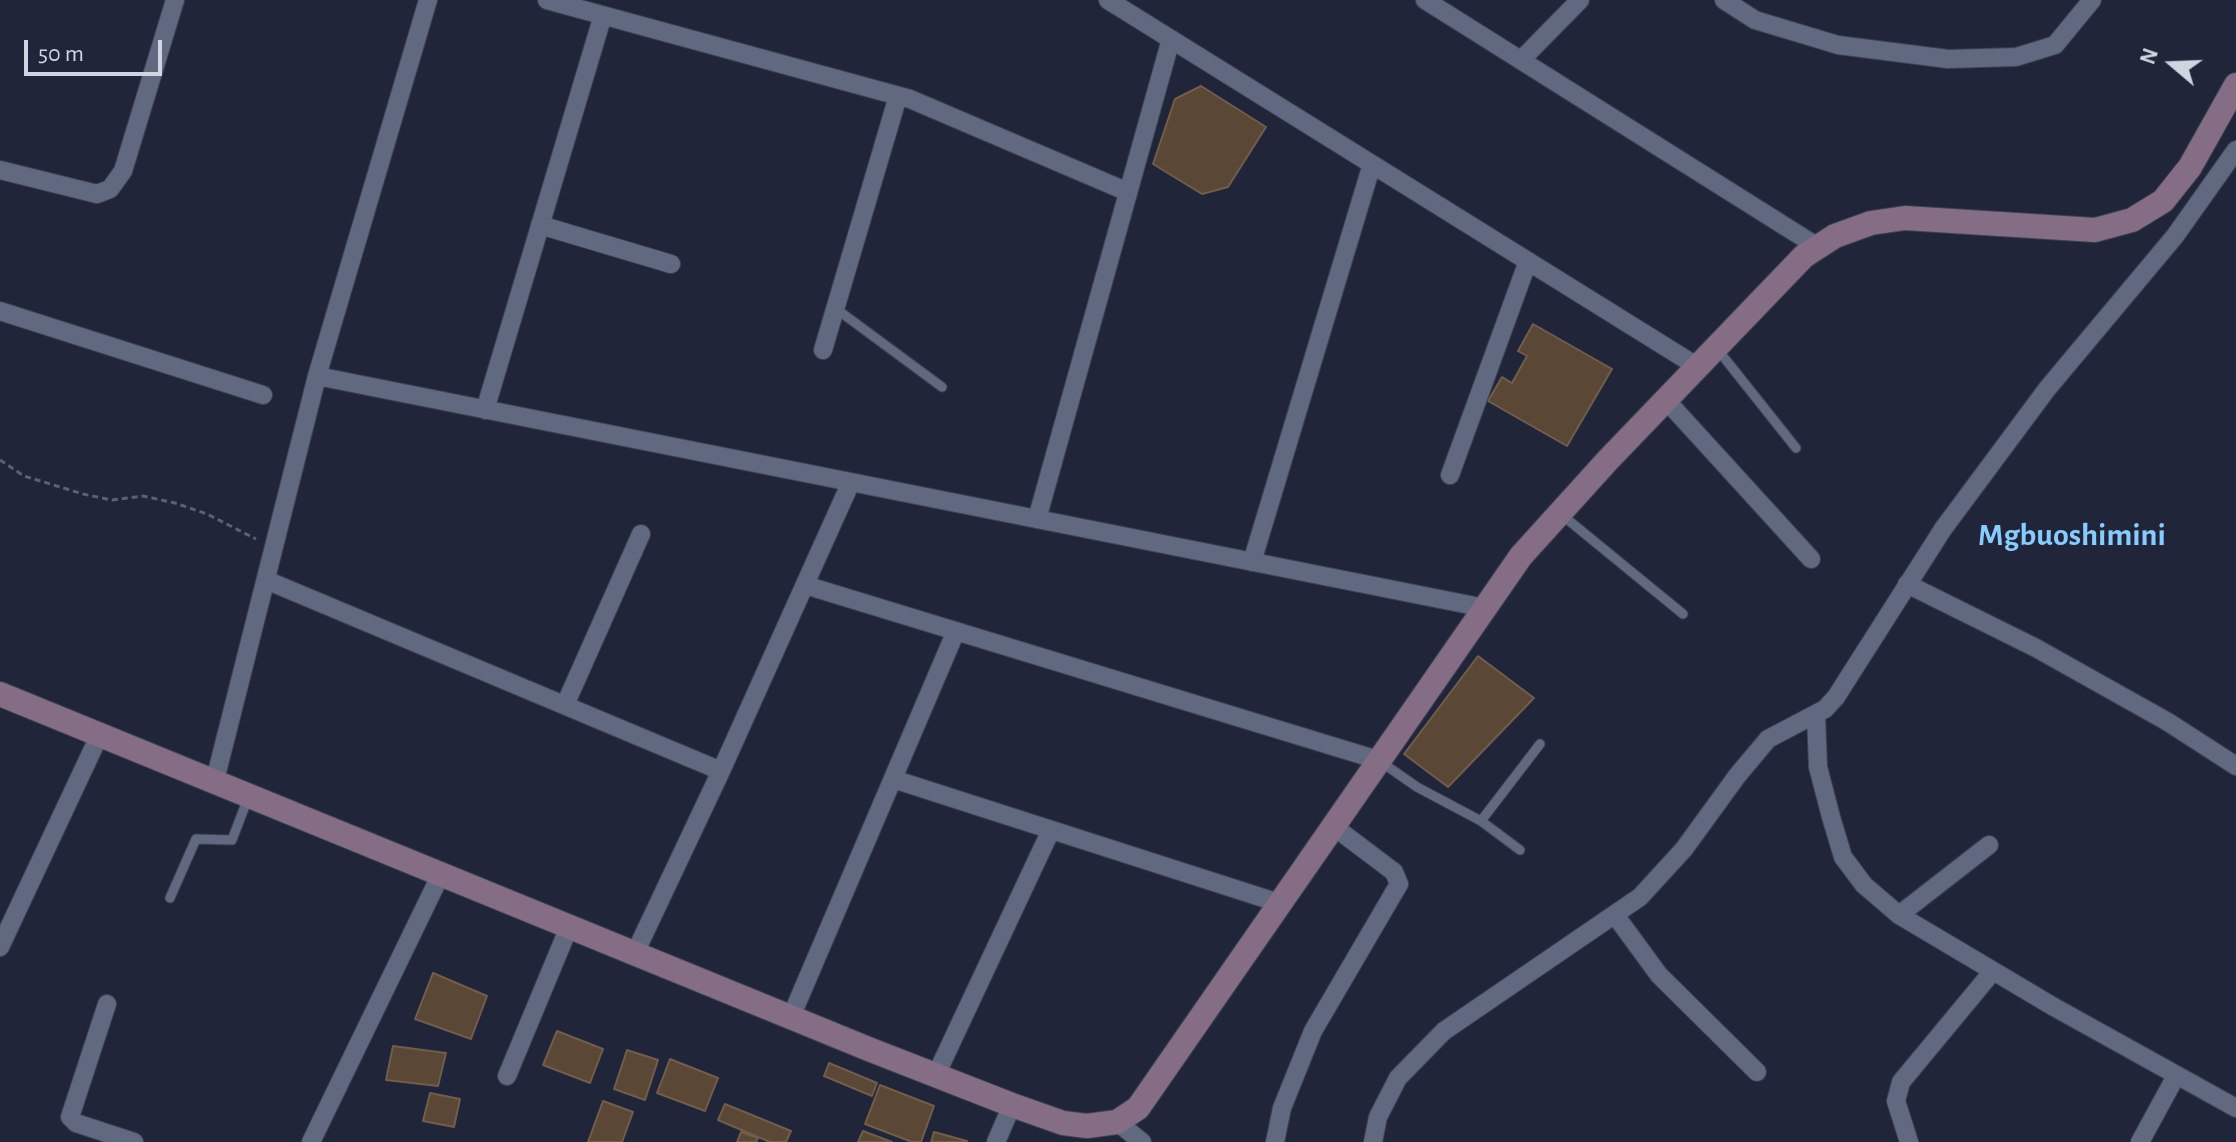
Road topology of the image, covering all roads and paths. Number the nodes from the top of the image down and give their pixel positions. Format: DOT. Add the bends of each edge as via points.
graph roads {
  1 [pos="175,0"];
  2 [pos="428,0"];
  3 [pos="547,0"];
  4 [pos="1108,0"];
  5 [pos="1425,0"];
  6 [pos="1580,0"];
  7 [pos="1724,0"];
  8 [pos="2092,0"];
  9 [pos="603,15"];
  10 [pos="1171,39"];
  11 [pos="1521,60"];
  12 [pos="2236,85"];
  13 [pos="898,96"];
  14 [pos="2236,150"];
  15 [pos="1372,164"];
  16 [pos="0,170"];
  17 [pos="1128,192"];
  18 [pos="540,225"];
  19 [pos="1818,247"];
  20 [pos="1528,261"];
  21 [pos="671,264"];
  22 [pos="835,308"];
  23 [pos="0,311"];
  24 [pos="1716,347"];
  25 [pos="823,350"];
  26 [pos="1698,367"];
  27 [pos="317,376"];
  28 [pos="942,387"];
  29 [pos="263,395"];
  30 [pos="1666,400"];
  31 [pos="485,410"];
  32 [pos="1796,448"];
  33 [pos="0,460"];
  34 [pos="1450,475"];
  35 [pos="851,482"];
  36 [pos="1560,513"];
  37 [pos="1037,519"];
  38 [pos="641,534"];
  39 [pos="274,549"];
  40 [pos="1811,559"];
  41 [pos="1252,562"];
  42 [pos="266,580"];
  43 [pos="1907,584"];
  44 [pos="805,585"];
  45 [pos="1485,608"];
  46 [pos="1683,614"];
  47 [pos="956,631"];
  48 [pos="0,694"];
  49 [pos="565,705"];
  50 [pos="1816,714"];
  51 [pos="100,734"];
  52 [pos="1540,744"];
  53 [pos="1378,760"];
  54 [pos="2236,766"];
  55 [pos="721,771"];
  56 [pos="893,779"];
  57 [pos="215,780"];
  58 [pos="249,795"];
  59 [pos="1481,821"];
  60 [pos="1333,826"];
  61 [pos="1051,830"];
  62 [pos="1989,845"];
  63 [pos="1520,850"];
  64 [pos="441,874"];
  65 [pos="170,898"];
  66 [pos="1279,903"];
  67 [pos="1615,915"];
  68 [pos="1899,915"];
  69 [pos="569,927"];
  70 [pos="0,947"];
  71 [pos="635,953"];
  72 [pos="1993,971"];
  73 [pos="107,1004"];
  74 [pos="791,1017"];
  75 [pos="1757,1072"];
  76 [pos="936,1075"];
  77 [pos="507,1076"];
  78 [pos="2176,1076"];
  79 [pos="1012,1105"];
  80 [pos="2236,1108"];
  81 [pos="1117,1122"];
  82 [pos="134,1142"];
  83 [pos="311,1142"];
  84 [pos="996,1142"];
  85 [pos="1142,1142"];
  86 [pos="1275,1142"];
  87 [pos="1373,1142"];
  88 [pos="1909,1142"];
  89 [pos="2140,1142"];
  1 -- 16 [label="street" via="123,171 110,189 97,194"];
  2 -- 27 [label="street"];
  3 -- 9 [label="street"];
  4 -- 10 [label="street"];
  5 -- 11 [label="street"];
  6 -- 11 [label="street"];
  7 -- 8 [label="street" via="1755,20 1838,45 1948,59 2016,57 2055,45"];
  9 -- 13 [label="street"];
  9 -- 18 [label="street"];
  10 -- 15 [label="street"];
  10 -- 17 [label="street"];
  11 -- 19 [label="street"];
  12 -- 19 [label="street" via="2190,167 2163,201 2132,220 2095,230 1905,218 1871,223"];
  13 -- 17 [label="street"];
  13 -- 22 [label="street"];
  14 -- 43 [label="street" via="2175,236 2047,389"];
  15 -- 20 [label="street"];
  15 -- 41 [label="street"];
  17 -- 37 [label="street"];
  18 -- 21 [label="street"];
  18 -- 31 [label="street"];
  19 -- 24 [label="street"];
  20 -- 26 [label="street"];
  20 -- 34 [label="street"];
  22 -- 25 [label="street"];
  22 -- 28 [label="lane"];
  23 -- 29 [label="street"];
  24 -- 26 [label="street"];
  24 -- 32 [label="lane"];
  26 -- 30 [label="street"];
  27 -- 31 [label="street"];
  27 -- 39 [label="street"];
  30 -- 36 [label="street"];
  30 -- 40 [label="street"];
  31 -- 35 [label="street"];
  33 -- 39 [label="path" via="24,476 83,494 175,503"];
  35 -- 37 [label="street"];
  35 -- 44 [label="street"];
  36 -- 45 [label="street"];
  36 -- 46 [label="lane"];
  37 -- 41 [label="street"];
  38 -- 49 [label="street"];
  39 -- 42 [label="street"];
  41 -- 45 [label="street"];
  42 -- 49 [label="street"];
  42 -- 57 [label="street"];
  43 -- 50 [label="street" via="1836,697"];
  43 -- 54 [label="street" via="2036,648"];
  44 -- 47 [label="street"];
  44 -- 55 [label="street"];
  45 -- 53 [label="street"];
  47 -- 53 [label="street"];
  47 -- 56 [label="street"];
  48 -- 51 [label="street"];
  49 -- 55 [label="street"];
  50 -- 67 [label="street" via="1768,739 1684,849 1640,897"];
  50 -- 68 [label="street" via="1818,767 1843,857 1864,885"];
  51 -- 57 [label="street"];
  51 -- 70 [label="street"];
  52 -- 59 [label="lane"];
  53 -- 59 [label="lane"];
  53 -- 60 [label="street"];
  55 -- 71 [label="street"];
  56 -- 61 [label="street"];
  56 -- 74 [label="street"];
  57 -- 58 [label="street"];
  58 -- 64 [label="street"];
  58 -- 65 [label="lane" via="232,840 196,839"];
  59 -- 63 [label="lane"];
  60 -- 66 [label="street"];
  60 -- 86 [label="street" via="1394,872 1399,884 1313,1031 1282,1108"];
  61 -- 66 [label="street"];
  61 -- 76 [label="street"];
  62 -- 68 [label="street"];
  64 -- 69 [label="street"];
  64 -- 83 [label="street"];
  66 -- 81 [label="street" via="1138,1108"];
  67 -- 75 [label="street" via="1659,975"];
  67 -- 87 [label="street" via="1444,1031 1398,1078 1378,1117"];
  68 -- 72 [label="street"];
  69 -- 71 [label="street"];
  69 -- 77 [label="street"];
  71 -- 74 [label="street"];
  72 -- 78 [label="street"];
  72 -- 88 [label="street" via="1901,1082 1896,1101"];
  73 -- 82 [label="street" via="70,1117"];
  74 -- 76 [label="street"];
  76 -- 79 [label="street"];
  78 -- 80 [label="street"];
  78 -- 89 [label="street"];
  79 -- 81 [label="street" via="1063,1123"];
  79 -- 84 [label="street"];
  81 -- 85 [label="street"];
}
